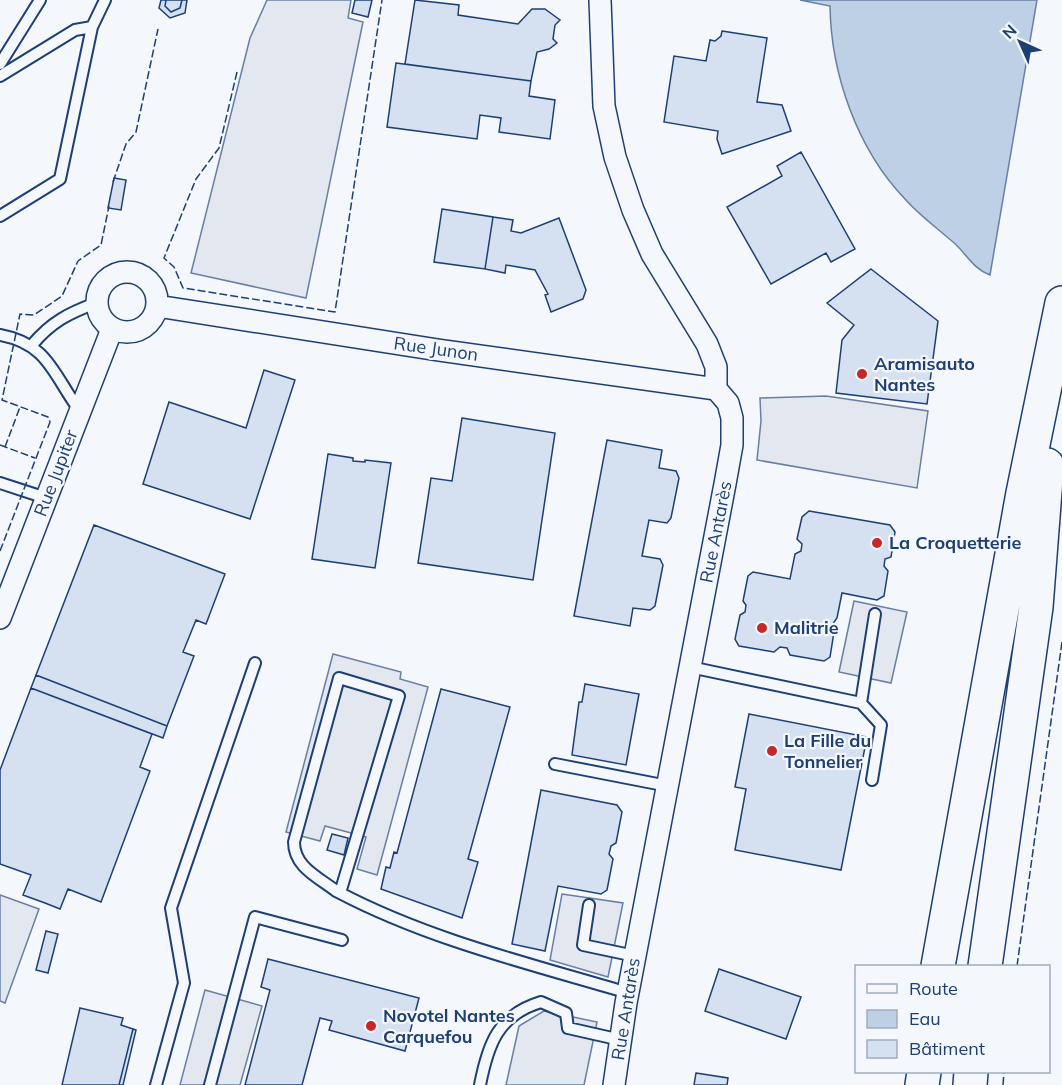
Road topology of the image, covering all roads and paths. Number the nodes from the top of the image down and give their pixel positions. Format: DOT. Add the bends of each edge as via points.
graph roads {
  1 [pos="40,0"];
  2 [pos="105,0"];
  3 [pos="600,0"];
  4 [pos="92,27"];
  5 [pos="0,64"];
  6 [pos="0,76"];
  7 [pos="0,216"];
  8 [pos="96,303"];
  9 [pos="157,306"];
  10 [pos="1060,313"];
  11 [pos="112,329"];
  12 [pos="0,335"];
  13 [pos="32,345"];
  14 [pos="716,389"];
  15 [pos="80,411"];
  16 [pos="0,483"];
  17 [pos="46,498"];
  18 [pos="875,614"];
  19 [pos="0,618"];
  20 [pos="255,663"];
  21 [pos="690,667"];
  22 [pos="861,703"];
  23 [pos="555,764"];
  24 [pos="872,780"];
  25 [pos="668,786"];
  26 [pos="340,893"];
  27 [pos="589,905"];
  28 [pos="342,940"];
  29 [pos="635,956"];
  30 [pos="938,965"];
  31 [pos="985,965"];
  32 [pos="628,993"];
  33 [pos="621,1040"];
  34 [pos="156,1085"];
  35 [pos="210,1085"];
  36 [pos="480,1085"];
  37 [pos="614,1085"];
  1 -- 5 [label="lane"];
  2 -- 4 [label="lane"];
  3 -- 14 [label="street, Rue Antarès" via="604,106 615,157 652,254 707,344 716,368"];
  4 -- 6 [label="lane" via="75,30"];
  4 -- 7 [label="lane" via="60,179"];
  8 -- 9 [label="street" via="101,285 115,274 125,272 146,278 153,287"];
  8 -- 11 [label="street" via="104,323"];
  8 -- 13 [label="lane" via="65,314 46,327"];
  9 -- 11 [label="street" via="150,322 141,330 130,333"];
  9 -- 14 [label="street, Rue Junon"];
  10 -- 30 [label="main road" via="1023,493"];
  10 -- 31 [label="main road" via="1036,607"];
  11 -- 15 [label="street, Rue Jupiter"];
  12 -- 13 [label="lane"];
  13 -- 15 [label="lane" via="46,359"];
  14 -- 21 [label="street, Rue Antarès" via="728,404 732,418 732,445"];
  15 -- 17 [label="street, Rue Jupiter"];
  16 -- 17 [label="lane"];
  17 -- 19 [label="street, Rue Jupiter"];
  18 -- 22 [label="lane"];
  20 -- 34 [label="lane" via="171,908 184,983"];
  21 -- 22 [label="lane"];
  21 -- 25 [label="street, Rue Antarès"];
  22 -- 24 [label="lane" via="881,725"];
  23 -- 25 [label="lane"];
  25 -- 29 [label="street, Rue Antarès"];
  26 -- 26 [label="lane" via="303,867 294,854 339,678 399,696"];
  26 -- 32 [label="lane" via="382,915"];
  27 -- 29 [label="lane" via="583,945"];
  28 -- 35 [label="lane" via="255,917"];
  29 -- 32 [label="street, Rue Antarès"];
  32 -- 33 [label="street, Rue Antarès"];
  33 -- 36 [label="lane" via="568,1028 566,1012 541,1002 522,1008 497,1031"];
  33 -- 37 [label="street, Rue Antarès"];
}
